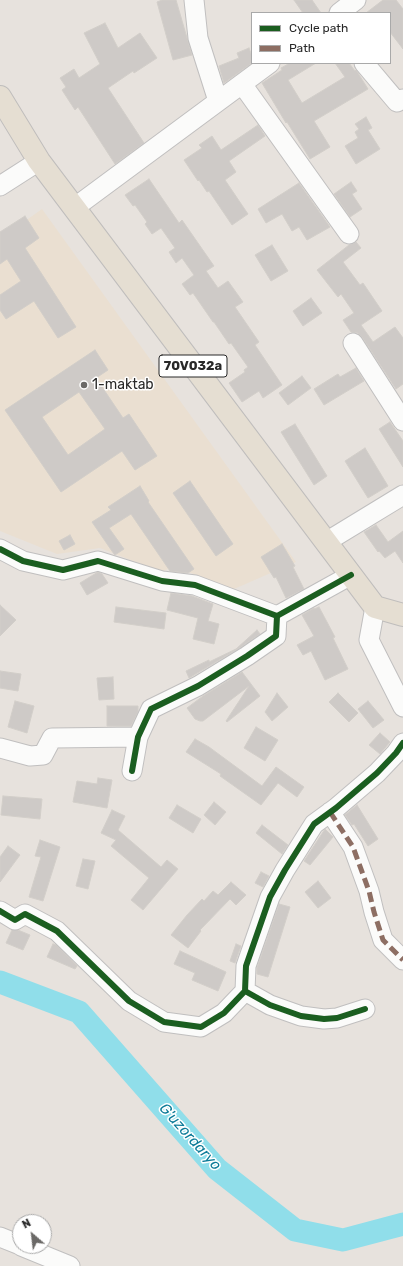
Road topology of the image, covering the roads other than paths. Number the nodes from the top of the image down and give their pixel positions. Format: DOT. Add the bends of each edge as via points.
graph roads {
  1 [pos="194,0"];
  2 [pos="356,0"];
  3 [pos="341,12"];
  4 [pos="269,64"];
  5 [pos="365,64"];
  6 [pos="242,84"];
  7 [pos="0,97"];
  8 [pos="403,99"];
  9 [pos="218,101"];
  10 [pos="39,161"];
  11 [pos="0,186"];
  12 [pos="74,208"];
  13 [pos="349,234"];
  14 [pos="353,343"];
  15 [pos="403,421"];
  16 [pos="403,495"];
  17 [pos="326,542"];
  18 [pos="0,549"];
  19 [pos="351,575"];
  20 [pos="375,608"];
  21 [pos="403,615"];
  22 [pos="277,616"];
  23 [pos="403,707"];
  24 [pos="138,737"];
  25 [pos="403,743"];
  26 [pos="0,748"];
  27 [pos="132,771"];
  28 [pos="330,812"];
  29 [pos="0,911"];
  30 [pos="403,960"];
  31 [pos="245,991"];
  32 [pos="365,1009"];
  33 [pos="0,1237"];
  34 [pos="12,1242"];
  35 [pos="41,1254"];
  36 [pos="70,1266"];
  1 -- 9 [label="street" via="198,38"];
  2 -- 3 [label="street"];
  4 -- 6 [label="street"];
  5 -- 8 [label="street" via="397,102"];
  6 -- 9 [label="street"];
  6 -- 13 [label="street"];
  7 -- 10 [label="main road, 70V032a"];
  9 -- 12 [label="street"];
  10 -- 11 [label="street"];
  10 -- 12 [label="main road, 70V032a"];
  12 -- 17 [label="main road, 70V032a"];
  14 -- 15 [label="street"];
  16 -- 17 [label="street"];
  17 -- 19 [label="main road, 70V032a"];
  18 -- 22 [label="street" via="23,561 63,570 98,560 162,581 195,585"];
  19 -- 20 [label="main road, 70V032a"];
  19 -- 22 [label="street"];
  20 -- 21 [label="main road"];
  20 -- 23 [label="street" via="369,640"];
  22 -- 24 [label="street" via="276,636 198,686 151,709"];
  24 -- 26 [label="street" via="52,738 43,755 30,756"];
  24 -- 27 [label="street"];
  25 -- 28 [label="street" via="377,773"];
  28 -- 30 [label="street" via="353,847 370,890 383,940"];
  28 -- 31 [label="street" via="314,824 270,897 246,966"];
  29 -- 31 [label="street" via="15,920 24,914 57,931 129,1001 164,1022 201,1027 224,1013"];
  31 -- 32 [label="street" via="270,1005 301,1016 337,1018"];
  33 -- 34 [label="street"];
  35 -- 36 [label="street"];
}
